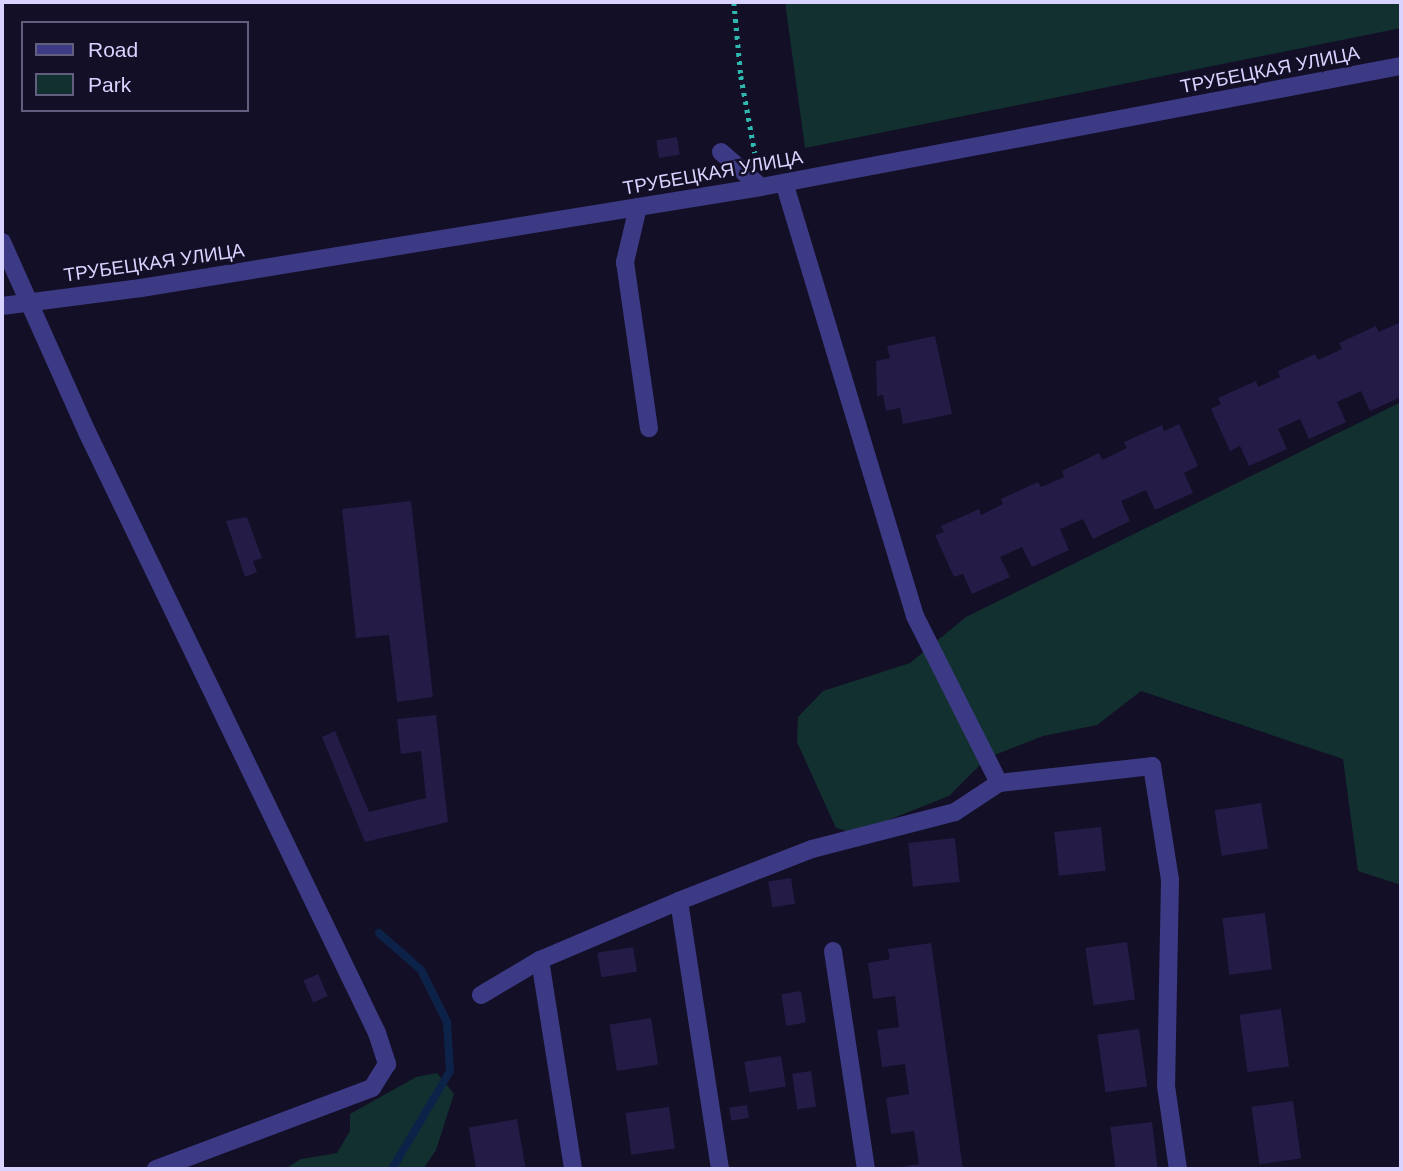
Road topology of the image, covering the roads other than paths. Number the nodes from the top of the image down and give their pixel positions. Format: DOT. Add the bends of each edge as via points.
graph roads {
  1 [pos="1401,65"];
  2 [pos="721,152"];
  3 [pos="784,183"];
  4 [pos="761,187"];
  5 [pos="638,207"];
  6 [pos="2,242"];
  7 [pos="29,303"];
  8 [pos="2,306"];
  9 [pos="649,428"];
  10 [pos="999,783"];
  11 [pos="679,901"];
  12 [pos="833,951"];
  13 [pos="540,960"];
  14 [pos="481,995"];
  15 [pos="156,1169"];
  16 [pos="573,1169"];
  17 [pos="720,1169"];
  18 [pos="866,1169"];
  19 [pos="1178,1169"];
  1 -- 3 [label="street, ТРУБЕЦКАЯ УЛИЦА"];
  2 -- 4 [label="street"];
  3 -- 4 [label="street, ТРУБЕЦКАЯ УЛИЦА"];
  3 -- 10 [label="street" via="915,616"];
  4 -- 5 [label="street, ТРУБЕЦКАЯ УЛИЦА"];
  5 -- 7 [label="street, ТРУБЕЦКАЯ УЛИЦА"];
  5 -- 9 [label="street" via="625,262"];
  6 -- 7 [label="street"];
  7 -- 8 [label="street, ТРУБЕЦКАЯ УЛИЦА"];
  7 -- 15 [label="street" via="377,1033 387,1064 372,1088"];
  10 -- 11 [label="street" via="955,812 812,849"];
  10 -- 19 [label="street" via="1152,766 1170,880 1166,1086"];
  11 -- 13 [label="street"];
  11 -- 17 [label="street"];
  12 -- 18 [label="street"];
  13 -- 14 [label="street"];
  13 -- 16 [label="street"];
}
